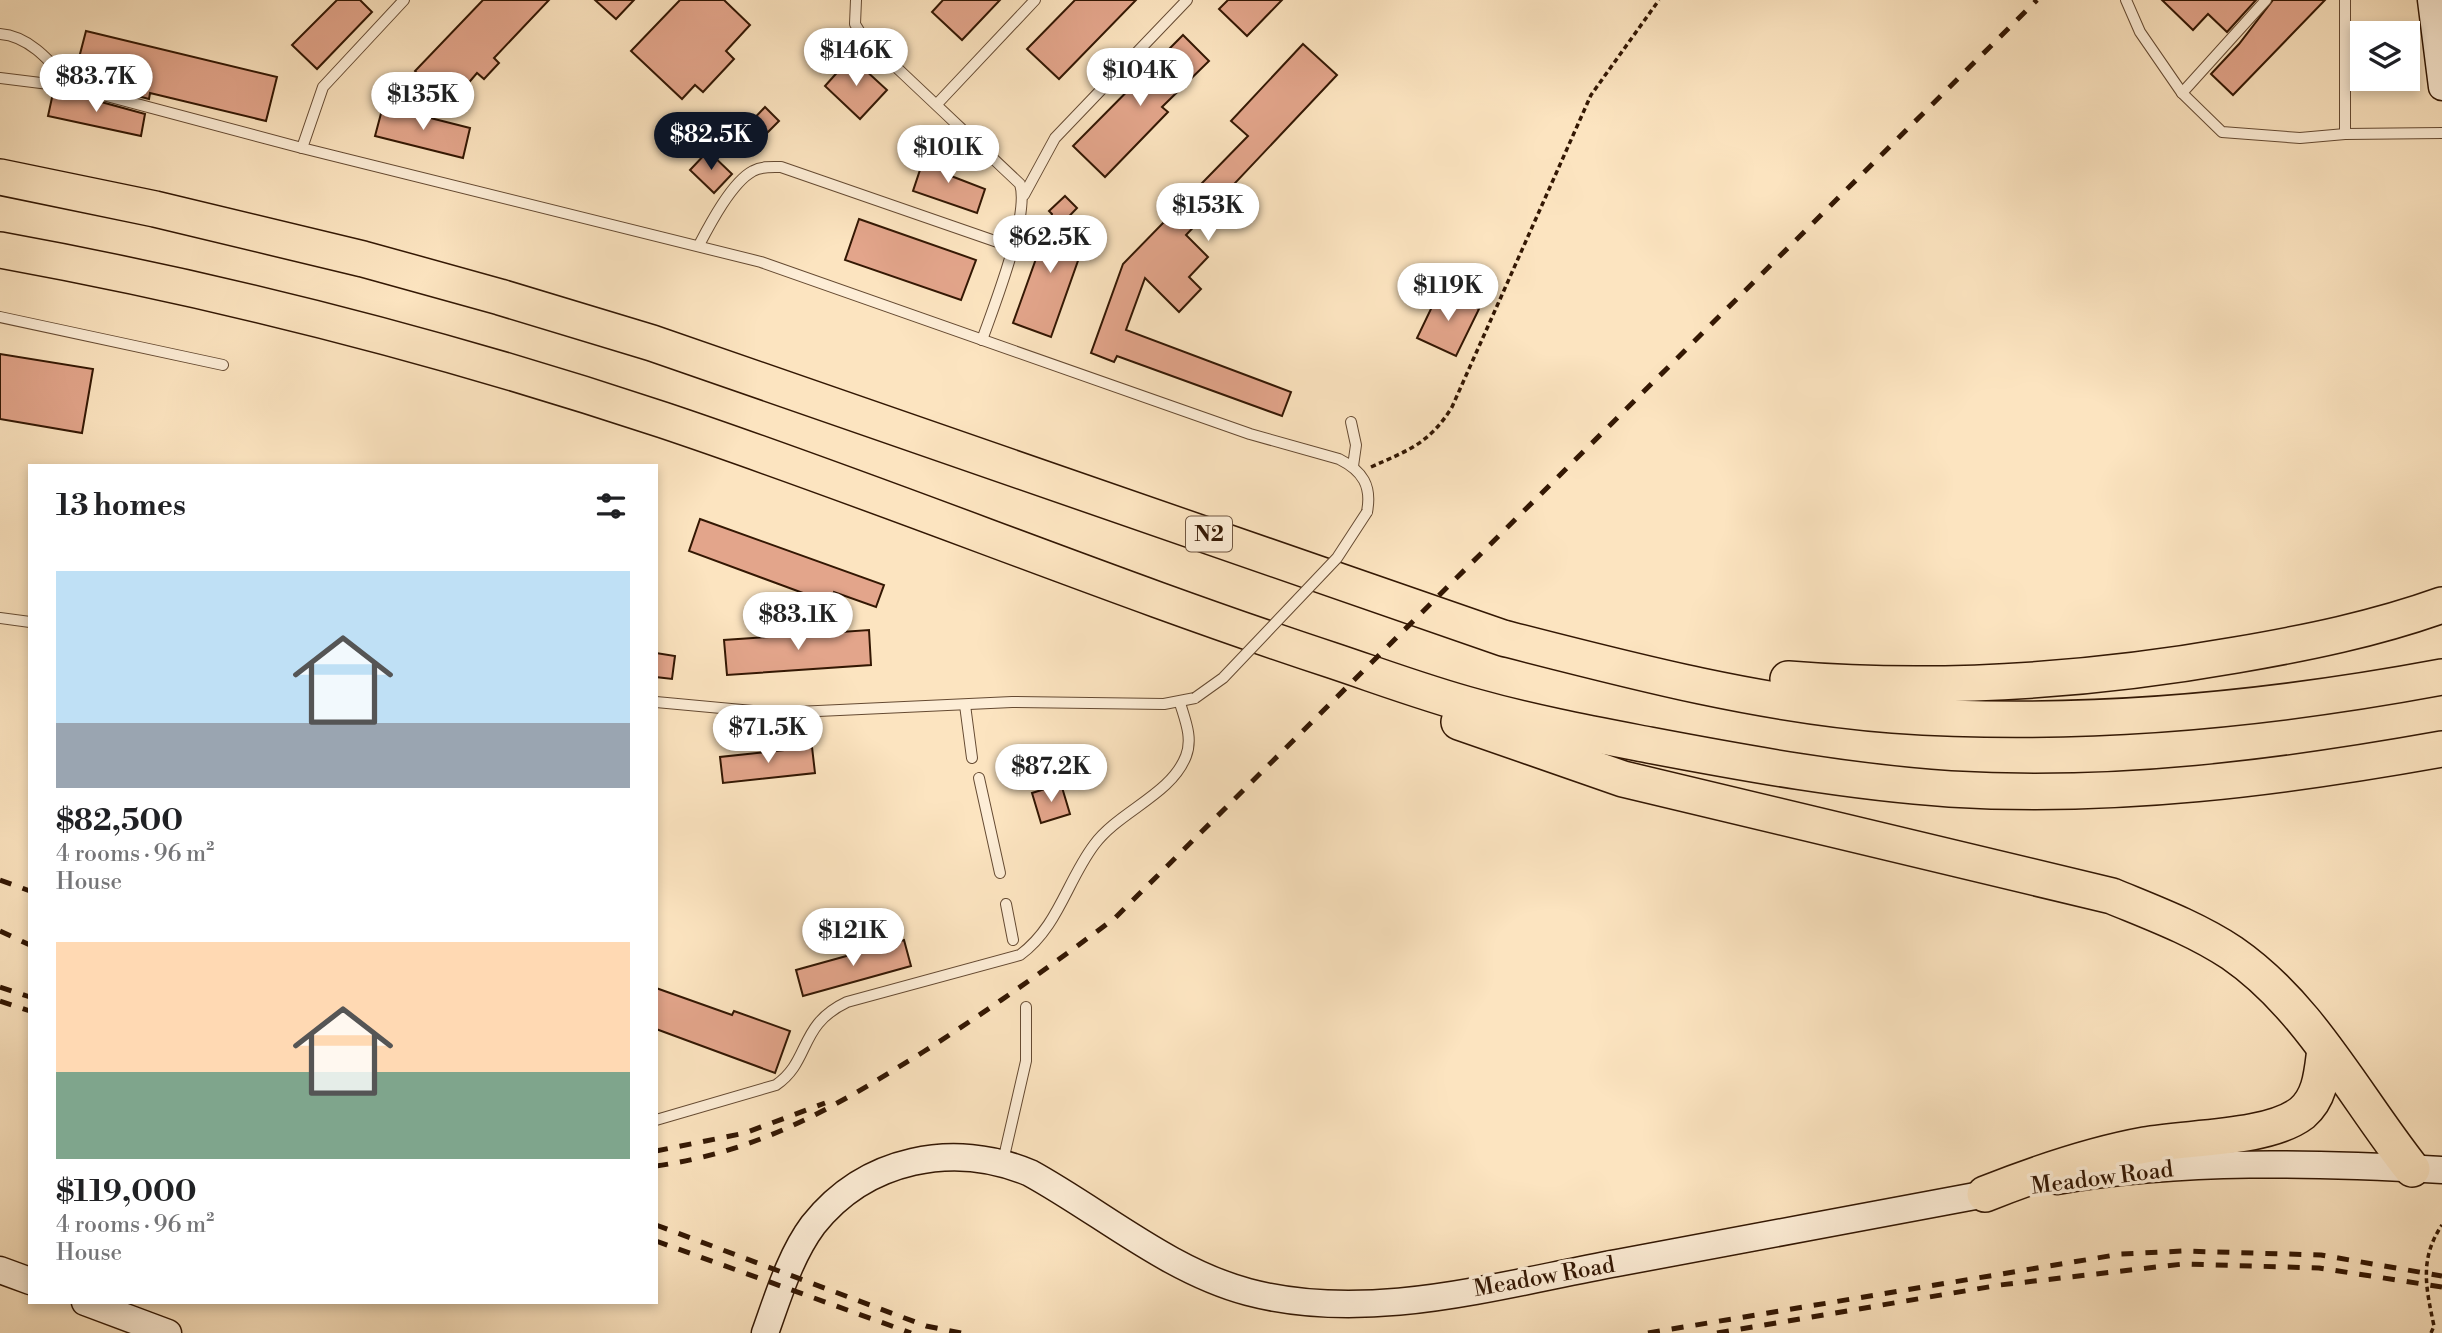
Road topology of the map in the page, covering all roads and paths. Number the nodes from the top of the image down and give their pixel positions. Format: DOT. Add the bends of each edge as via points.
graph roads {
  1 [pos="404,0"];
  2 [pos="856,0"];
  3 [pos="1035,0"];
  4 [pos="1187,0"];
  5 [pos="1659,0"];
  6 [pos="2126,0"];
  7 [pos="2266,0"];
  8 [pos="2345,0"];
  9 [pos="2431,0"];
  10 [pos="0,34"];
  11 [pos="0,78"];
  12 [pos="73,87"];
  13 [pos="2442,87"];
  14 [pos="2182,93"];
  15 [pos="937,104"];
  16 [pos="2442,133"];
  17 [pos="2346,134"];
  18 [pos="302,148"];
  19 [pos="0,177"];
  20 [pos="1024,195"];
  21 [pos="699,245"];
  22 [pos="1012,247"];
  23 [pos="0,250"];
  24 [pos="0,317"];
  25 [pos="982,340"];
  26 [pos="223,365"];
  27 [pos="1351,422"];
  28 [pos="1356,469"];
  29 [pos="1255,550"];
  30 [pos="2442,605"];
  31 [pos="0,618"];
  32 [pos="1210,620"];
  33 [pos="28,622"];
  34 [pos="2442,677"];
  35 [pos="658,702"];
  36 [pos="1180,703"];
  37 [pos="965,705"];
  38 [pos="2442,748"];
  39 [pos="972,758"];
  40 [pos="979,778"];
  41 [pos="1000,873"];
  42 [pos="1006,904"];
  43 [pos="1013,940"];
  44 [pos="1026,1007"];
  45 [pos="2325,1049"];
  46 [pos="658,1119"];
  47 [pos="1003,1162"];
  48 [pos="2427,1170"];
  49 [pos="1986,1194"];
  50 [pos="2442,1225"];
  51 [pos="0,1270"];
  52 [pos="28,1280"];
  53 [pos="90,1304"];
  54 [pos="168,1333"];
  55 [pos="765,1333"];
  56 [pos="2431,1333"];
  1 -- 18 [label="lane" via="323,88"];
  2 -- 15 [label="lane" via="855,24 861,34"];
  3 -- 15 [label="lane"];
  4 -- 20 [label="lane" via="1055,138"];
  5 -- 28 [label="path" via="1591,95 1438,430 1419,445"];
  6 -- 14 [label="lane" via="2140,32"];
  7 -- 14 [label="lane"];
  8 -- 17 [label="lane"];
  9 -- 13 [label="main road"];
  10 -- 12 [label="lane" via="28,42"];
  11 -- 12 [label="lane"];
  12 -- 18 [label="lane"];
  14 -- 17 [label="lane" via="2222,132 2300,138"];
  15 -- 20 [label="lane" via="1012,175"];
  16 -- 17 [label="lane"];
  18 -- 21 [label="lane"];
  19 -- 29 [label="highway, N2" via="324,250 500,297 665,348"];
  20 -- 22 [label="lane"];
  21 -- 22 [label="lane" via="720,208 752,171 781,167"];
  21 -- 25 [label="lane" via="761,262"];
  22 -- 25 [label="lane"];
  23 -- 32 [label="highway" via="212,292 519,375 665,421"];
  24 -- 26 [label="lane"];
  25 -- 28 [label="lane"];
  27 -- 28 [label="lane"];
  28 -- 36 [label="lane, bridge" via="1370,497 1367,512 1337,558 1223,678"];
  29 -- 30 [label="highway" via="1499,625 1654,661 1821,682 2006,682 2171,666 2312,641 2401,620"];
  29 -- 34 [label="highway, N2" via="1503,638 1750,696 1892,715 2063,720 2206,713 2331,698"];
  31 -- 33 [label="lane"];
  32 -- 38 [label="highway" via="1477,708 1782,771 1952,789 2112,791 2305,773"];
  32 -- 45 [label="highway" via="1442,716 1623,779 2112,896 2185,926 2233,954 2277,991"];
  35 -- 37 [label="lane" via="775,713"];
  36 -- 37 [label="lane"];
  36 -- 46 [label="lane" via="1189,741 1180,767 1170,781 1095,844 1050,926 1034,945 1020,955 848,1002 818,1021 787,1077 776,1085"];
  37 -- 39 [label="lane"];
  40 -- 41 [label="lane"];
  42 -- 43 [label="lane"];
  44 -- 47 [label="lane" via="1026,1061"];
  45 -- 48 [label="highway"];
  45 -- 49 [label="highway" via="2317,1094 2303,1112 2283,1124 2085,1159"];
  47 -- 49 [label="main road, Meadow Road" via="1063,1191 1190,1269 1290,1303 1342,1306 1489,1287"];
  47 -- 55 [label="main road, Meadow Road" via="947,1155 915,1160 875,1174 839,1198 813,1226 794,1259"];
  48 -- 49 [label="main road, Meadow Road" via="2228,1163 2134,1170"];
  50 -- 56 [label="path" via="2430,1244 2426,1272 2434,1326"];
  51 -- 52 [label="main road"];
  53 -- 54 [label="main road"];
}
